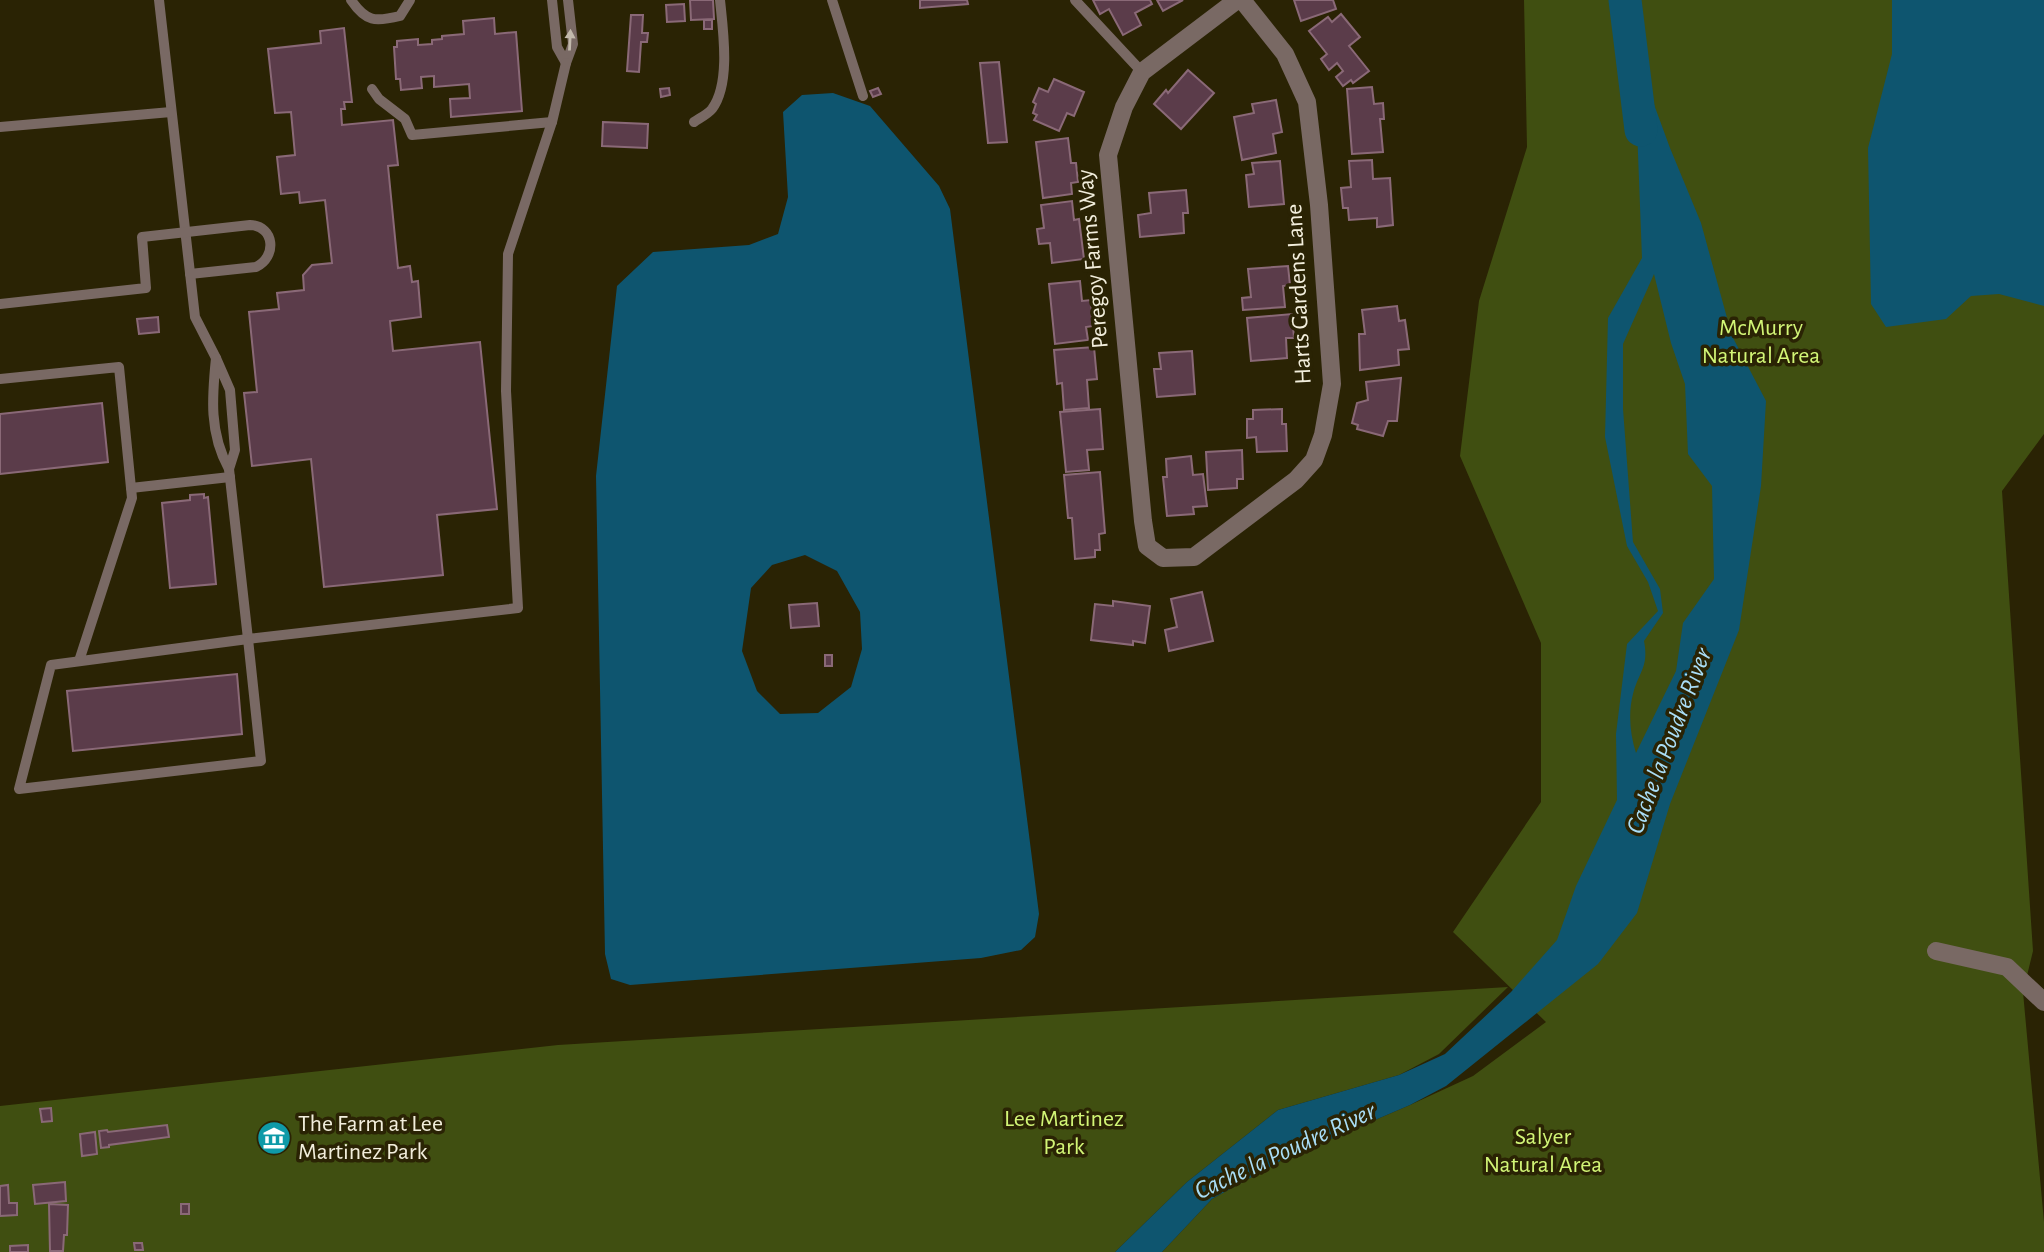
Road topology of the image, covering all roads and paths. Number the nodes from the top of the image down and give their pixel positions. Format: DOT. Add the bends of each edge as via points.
graph roads {
  1 [pos="159,0"];
  2 [pos="351,0"];
  3 [pos="410,0"];
  4 [pos="552,0"];
  5 [pos="568,0"];
  6 [pos="720,0"];
  7 [pos="832,0"];
  8 [pos="1075,0"];
  9 [pos="1237,0"];
  10 [pos="1242,0"];
  11 [pos="566,63"];
  12 [pos="1142,72"];
  13 [pos="372,89"];
  14 [pos="863,96"];
  15 [pos="171,112"];
  16 [pos="552,122"];
  17 [pos="694,122"];
  18 [pos="0,127"];
  19 [pos="185,232"];
  20 [pos="190,274"];
  21 [pos="0,304"];
  22 [pos="216,358"];
  23 [pos="0,379"];
  24 [pos="229,473"];
  25 [pos="131,488"];
  26 [pos="1163,558"];
  27 [pos="248,639"];
  28 [pos="79,661"];
  29 [pos="1936,951"];
  30 [pos="2044,1002"];
  1 -- 15 [label="lane"];
  2 -- 3 [label="lane" via="360,13 378,21 400,16"];
  4 -- 11 [label="lane" via="557,47"];
  11 -- 5 [label="lane, one-way" via="573,44"];
  6 -- 17 [label="lane" via="721,90 711,110"];
  7 -- 14 [label="lane"];
  8 -- 12 [label="lane"];
  9 -- 12 [label="street, Peregoy Farms Way"];
  10 -- 26 [label="street, Harts Gardens Lane" via="1285,54 1307,102 1332,384 1314,460 1296,480 1194,557"];
  11 -- 16 [label="lane"];
  12 -- 26 [label="street, Peregoy Farms Way" via="1108,155 1143,520 1147,546"];
  13 -- 16 [label="lane" via="405,119 412,135"];
  15 -- 18 [label="lane"];
  15 -- 19 [label="lane"];
  16 -- 27 [label="lane" via="508,254 506,391 518,608"];
  19 -- 20 [label="lane"];
  19 -- 20 [label="lane" via="257,225 270,238 264,263 256,267"];
  19 -- 21 [label="lane" via="142,237 146,288"];
  20 -- 22 [label="lane" via="195,317"];
  22 -- 24 [label="lane" via="215,426 218,450"];
  22 -- 24 [label="lane" via="230,390 235,450"];
  23 -- 25 [label="lane" via="119,367"];
  24 -- 25 [label="lane"];
  24 -- 27 [label="lane"];
  25 -- 28 [label="lane" via="132,498"];
  27 -- 28 [label="lane"];
  27 -- 28 [label="lane" via="261,761 19,789 51,665"];
  29 -- 30 [label="street" via="2007,967"];
}
